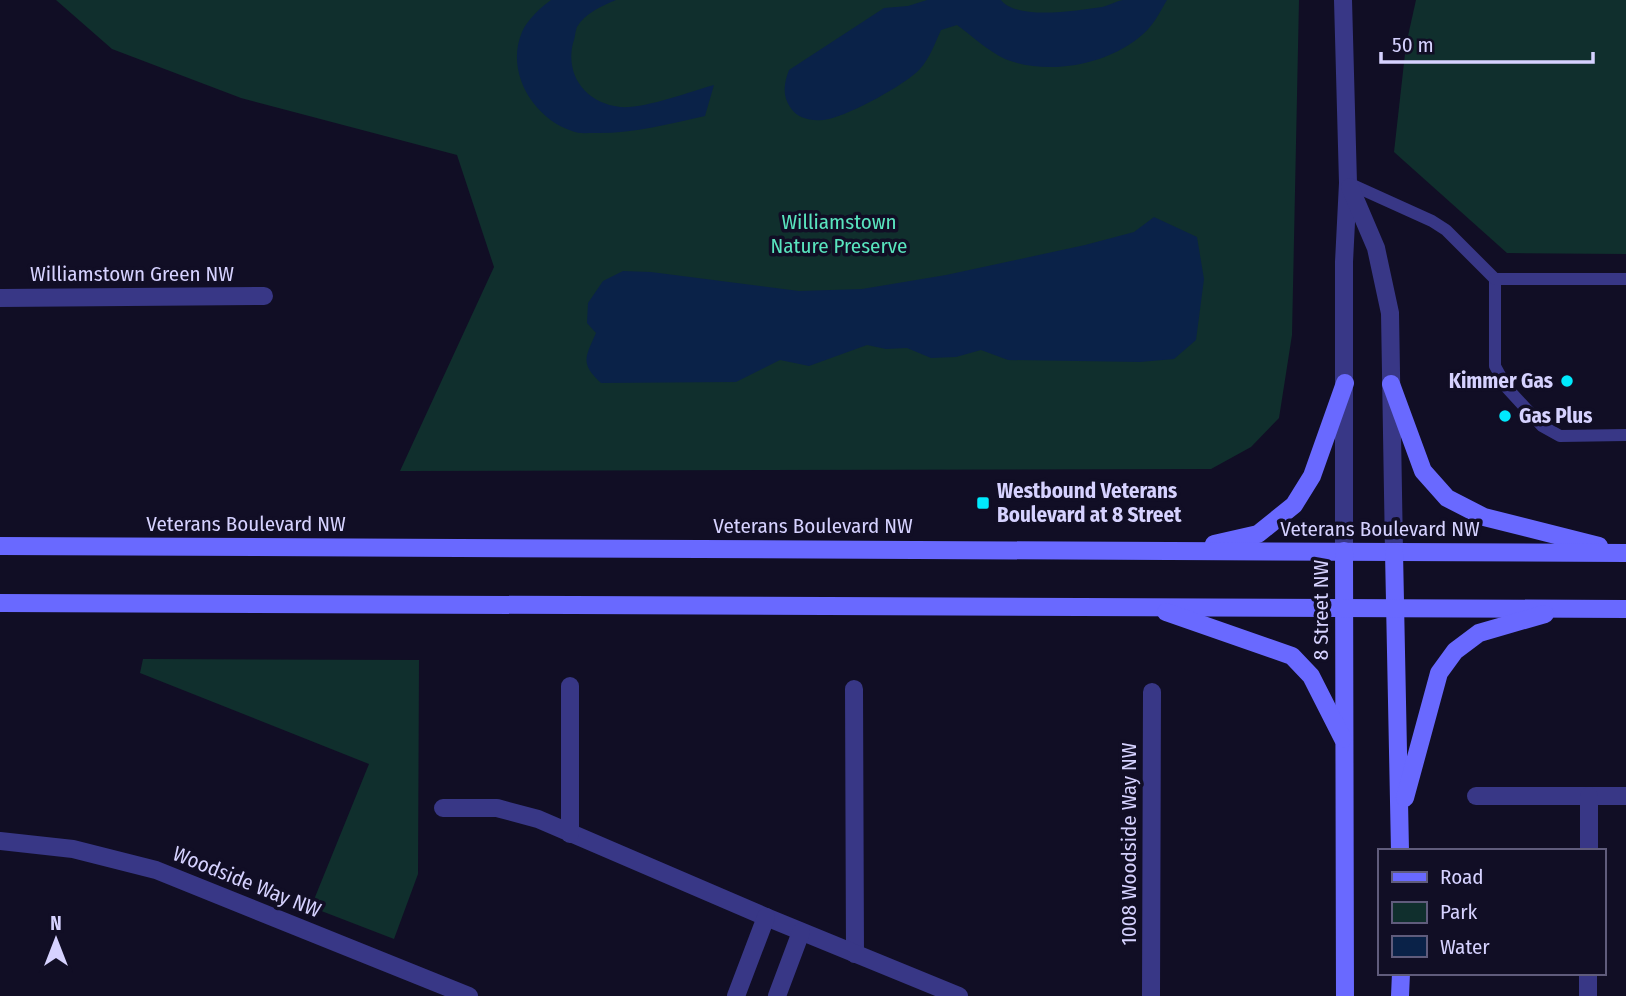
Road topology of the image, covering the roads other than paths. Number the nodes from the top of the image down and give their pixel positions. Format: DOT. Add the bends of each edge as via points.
graph roads {
  1 [pos="1343,0"];
  2 [pos="1349,183"];
  3 [pos="1495,279"];
  4 [pos="1626,279"];
  5 [pos="264,296"];
  6 [pos="0,298"];
  7 [pos="1345,383"];
  8 [pos="1391,384"];
  9 [pos="1626,435"];
  10 [pos="0,547"];
  11 [pos="1186,550"];
  12 [pos="1344,551"];
  13 [pos="1394,552"];
  14 [pos="1626,553"];
  15 [pos="0,603"];
  16 [pos="1153,607"];
  17 [pos="1344,608"];
  18 [pos="1394,608"];
  19 [pos="1564,608"];
  20 [pos="1626,609"];
  21 [pos="570,686"];
  22 [pos="854,689"];
  23 [pos="1152,692"];
  24 [pos="1344,742"];
  25 [pos="1476,796"];
  26 [pos="1589,796"];
  27 [pos="1626,796"];
  28 [pos="443,808"];
  29 [pos="1399,818"];
  30 [pos="570,834"];
  31 [pos="0,841"];
  32 [pos="1400,849"];
  33 [pos="1588,849"];
  34 [pos="766,917"];
  35 [pos="801,932"];
  36 [pos="855,954"];
  37 [pos="1401,975"];
  38 [pos="1588,975"];
  39 [pos="469,996"];
  40 [pos="736,996"];
  41 [pos="776,996"];
  42 [pos="959,996"];
  43 [pos="1151,996"];
  44 [pos="1345,996"];
  45 [pos="1400,996"];
  46 [pos="1588,996"];
  1 -- 2 [label="street, 8 Street NW"];
  2 -- 3 [label="lane" via="1446,230"];
  2 -- 7 [label="street, 8 Street NW"];
  2 -- 8 [label="street, 8 Street NW" via="1376,248 1390,313"];
  3 -- 4 [label="lane"];
  3 -- 9 [label="lane" via="1495,366 1507,388 1542,426 1560,436"];
  5 -- 6 [label="street, Williamstown Green NW"];
  7 -- 11 [label="main road" via="1312,476 1294,505 1258,534"];
  7 -- 12 [label="street, 8 Street NW"];
  8 -- 13 [label="street, 8 Street NW"];
  8 -- 14 [label="main road" via="1423,471 1447,498 1485,517"];
  10 -- 11 [label="main road, Veterans Boulevard NW"];
  11 -- 12 [label="main road, Veterans Boulevard NW"];
  12 -- 13 [label="main road, Veterans Boulevard NW"];
  12 -- 17 [label="main road, 8 Street NW"];
  13 -- 14 [label="main road, Veterans Boulevard NW"];
  13 -- 18 [label="main road, 8 Street NW"];
  15 -- 16 [label="main road"];
  16 -- 17 [label="main road"];
  16 -- 24 [label="main road" via="1292,656 1311,676"];
  17 -- 18 [label="main road"];
  17 -- 24 [label="main road, 8 Street NW"];
  18 -- 19 [label="main road"];
  18 -- 29 [label="main road, 8 Street NW"];
  19 -- 20 [label="main road"];
  19 -- 29 [label="main road" via="1479,633 1455,651 1439,673"];
  21 -- 30 [label="street"];
  22 -- 36 [label="street"];
  23 -- 43 [label="street, 1008 Woodside Way NW"];
  24 -- 44 [label="main road, 8 Street NW"];
  25 -- 26 [label="street"];
  26 -- 27 [label="street"];
  26 -- 33 [label="street"];
  28 -- 30 [label="street" via="514,811"];
  29 -- 32 [label="main road, 8 Street NW"];
  30 -- 34 [label="street"];
  31 -- 39 [label="street, Woodside Way NW" via="73,849 156,870"];
  34 -- 35 [label="street"];
  34 -- 40 [label="street"];
  35 -- 36 [label="street"];
  35 -- 41 [label="street"];
  36 -- 42 [label="street"];
  37 -- 45 [label="main road"];
  38 -- 46 [label="street"];
}
